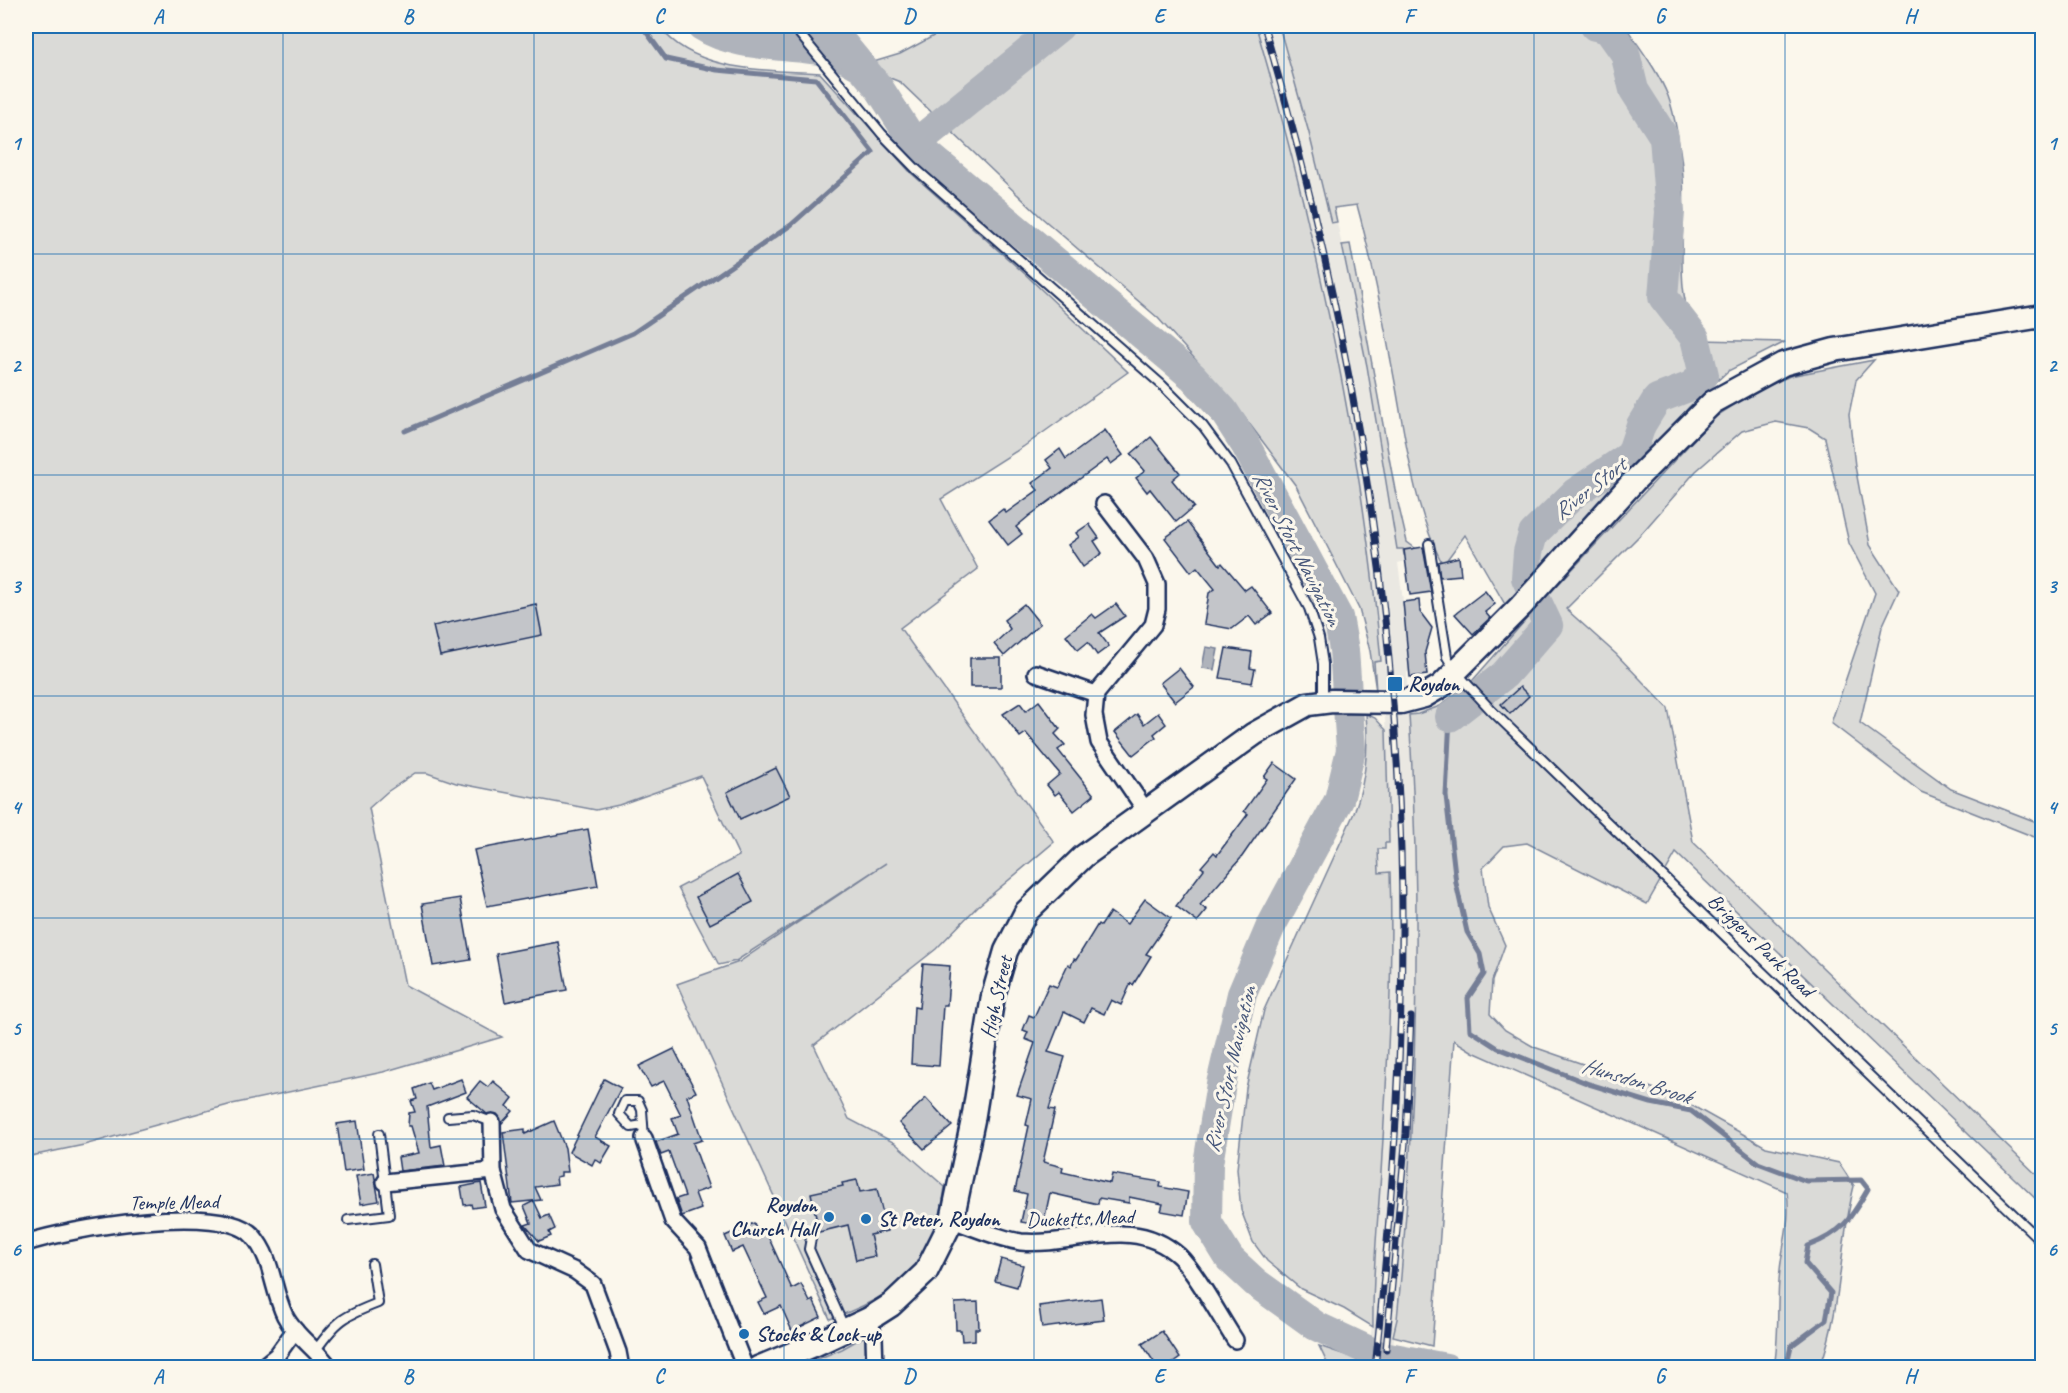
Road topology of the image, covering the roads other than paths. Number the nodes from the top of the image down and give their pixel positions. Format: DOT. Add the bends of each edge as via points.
graph roads {
  1 [pos="796,28"];
  2 [pos="2043,316"];
  3 [pos="1104,504"];
  4 [pos="1429,544"];
  5 [pos="1036,673"];
  6 [pos="1463,680"];
  7 [pos="1096,694"];
  8 [pos="1327,702"];
  9 [pos="1146,811"];
  10 [pos="448,1117"];
  11 [pos="492,1122"];
  12 [pos="644,1131"];
  13 [pos="379,1134"];
  14 [pos="494,1171"];
  15 [pos="385,1182"];
  16 [pos="348,1220"];
  17 [pos="952,1220"];
  18 [pos="811,1238"];
  19 [pos="2043,1242"];
  20 [pos="26,1243"];
  21 [pos="372,1264"];
  22 [pos="869,1319"];
  23 [pos="295,1330"];
  24 [pos="846,1330"];
  25 [pos="1235,1340"];
  26 [pos="316,1350"];
  27 [pos="261,1368"];
  28 [pos="330,1368"];
  29 [pos="621,1368"];
  30 [pos="745,1368"];
  31 [pos="758,1368"];
  32 [pos="875,1368"];
  1 -- 8 [label="lane" via="882,134 917,170 1162,385 1203,426 1231,464 1309,608 1320,647"];
  2 -- 6 [label="main road, High Street" via="1834,350 1783,364 1713,402 1634,481 1528,598"];
  3 -- 7 [label="street" via="1146,559 1157,584 1157,609 1154,625"];
  4 -- 6 [label="lane" via="1447,657"];
  5 -- 7 [label="street"];
  6 -- 8 [label="main road, High Street" via="1401,702"];
  6 -- 19 [label="lane, Briggens Park Road"];
  7 -- 9 [label="street" via="1094,715 1099,742"];
  8 -- 9 [label="main road, High Street" via="1308,704 1276,720"];
  9 -- 17 [label="main road, High Street" via="1063,875 1026,912 1006,951 993,996"];
  10 -- 11 [label="lane" via="473,1115"];
  11 -- 14 [label="street"];
  12 -- 30 [label="street" via="673,1221 698,1248"];
  13 -- 15 [label="lane"];
  14 -- 15 [label="street"];
  14 -- 29 [label="street" via="503,1209 529,1250 575,1271 593,1284"];
  15 -- 16 [label="lane" via="389,1215"];
  17 -- 22 [label="main road, High Street" via="921,1277"];
  17 -- 25 [label="street, Ducketts Mead" via="1019,1242 1114,1233 1159,1240 1181,1258"];
  18 -- 24 [label="lane" via="808,1249"];
  20 -- 23 [label="street, Temple Mead" via="54,1233 135,1221 233,1223 251,1234 266,1255 286,1318"];
  21 -- 26 [label="lane" via="378,1303 345,1316"];
  22 -- 24 [label="main road, High Street"];
  22 -- 32 [label="street"];
  23 -- 26 [label="street, Temple Mead"];
  23 -- 27 [label="street" via="277,1355"];
  24 -- 31 [label="main road, High Street"];
  26 -- 28 [label="street, Temple Mead"];
}
